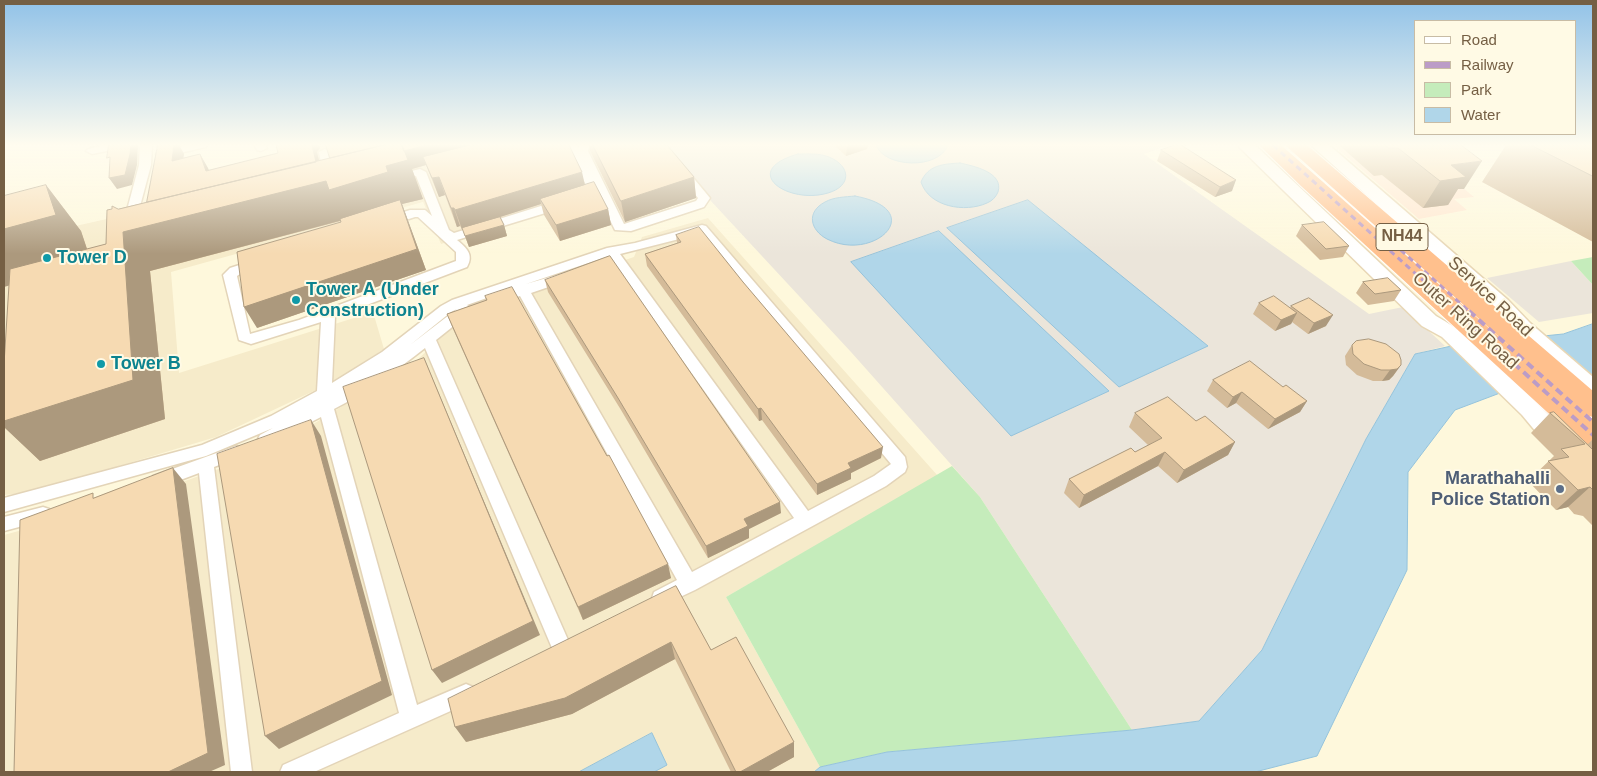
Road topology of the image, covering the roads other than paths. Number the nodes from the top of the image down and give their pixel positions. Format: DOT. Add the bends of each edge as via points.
graph roads {
  1 [pos="139,181"];
  2 [pos="331,181"];
  3 [pos="428,181"];
  4 [pos="590,181"];
  5 [pos="597,181"];
  6 [pos="690,181"];
  7 [pos="1283,181"];
  8 [pos="1308,181"];
  9 [pos="1338,181"];
  10 [pos="1360,181"];
  11 [pos="334,194"];
  12 [pos="133,210"];
  13 [pos="615,254"];
  14 [pos="521,286"];
  15 [pos="328,314"];
  16 [pos="1457,327"];
  17 [pos="1515,329"];
  18 [pos="429,340"];
  19 [pos="1569,400"];
  20 [pos="325,401"];
  21 [pos="1593,436"];
  22 [pos="206,464"];
  23 [pos="1593,473"];
  24 [pos="145,486"];
  25 [pos="4,505"];
  26 [pos="57,511"];
  27 [pos="806,521"];
  28 [pos="4,524"];
  29 [pos="690,584"];
  30 [pos="647,606"];
  31 [pos="579,641"];
  32 [pos="562,649"];
  33 [pos="545,658"];
  34 [pos="482,686"];
  35 [pos="411,719"];
  36 [pos="242,772"];
  37 [pos="290,772"];
  1 -- 12 [label="street"];
  2 -- 11 [label="street"];
  3 -- 4 [label="street" via="444,232 453,237 596,193"];
  5 -- 6 [label="street" via="619,227 627,228 703,201"];
  7 -- 16 [label="street" via="1429,321"];
  8 -- 16 [label="highway, Outer Ring Road / NH44"];
  9 -- 17 [label="highway, Outer Ring Road / NH44"];
  10 -- 17 [label="street, Service Road" via="1502,305"];
  13 -- 14 [label="street"];
  13 -- 27 [label="street"];
  13 -- 27 [label="street" via="702,229 899,462 899,467 880,482"];
  14 -- 18 [label="street" via="468,308"];
  14 -- 20 [label="street" via="469,298 446,308 388,356"];
  14 -- 29 [label="street"];
  15 -- 15 [label="street" via="462,264 462,251 421,212 249,266 230,275 244,337 251,339"];
  15 -- 20 [label="street"];
  16 -- 19 [label="highway, Outer Ring Road / NH44"];
  17 -- 19 [label="highway, Outer Ring Road / NH44"];
  18 -- 20 [label="street" via="354,392"];
  18 -- 32 [label="street"];
  19 -- 21 [label="highway, Outer Ring Road / NH44"];
  19 -- 23 [label="street" via="1550,433"];
  20 -- 22 [label="street" via="278,433"];
  20 -- 25 [label="street" via="206,450"];
  20 -- 35 [label="street"];
  22 -- 24 [label="street"];
  22 -- 36 [label="street"];
  26 -- 28 [label="street"];
  27 -- 29 [label="street"];
  29 -- 30 [label="street"];
  31 -- 32 [label="street"];
  32 -- 33 [label="street"];
  34 -- 35 [label="street"];
  35 -- 37 [label="street"];
}
